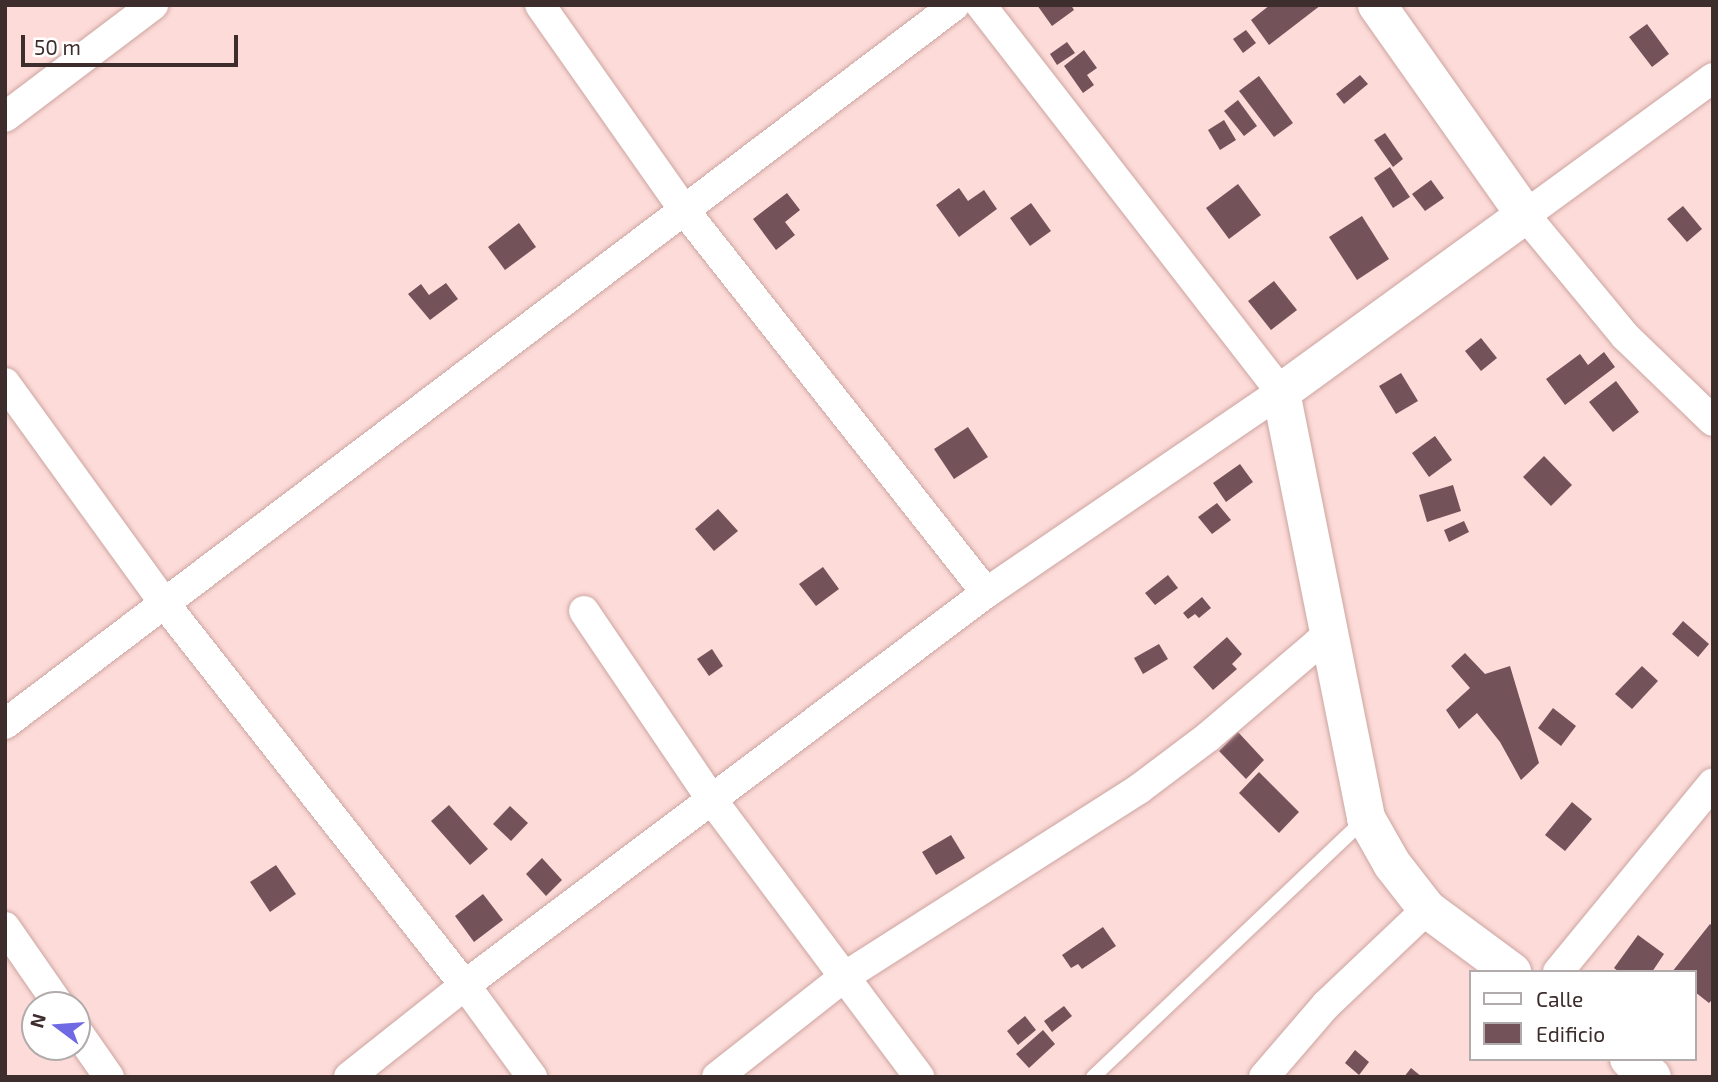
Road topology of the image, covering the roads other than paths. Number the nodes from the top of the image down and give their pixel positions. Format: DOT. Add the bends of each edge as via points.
graph roads {
  1 [pos="153,5"];
  2 [pos="540,5"];
  3 [pos="956,5"];
  4 [pos="981,5"];
  5 [pos="1377,5"];
  6 [pos="1713,78"];
  7 [pos="5,117"];
  8 [pos="684,210"];
  9 [pos="1525,215"];
  10 [pos="5,383"];
  11 [pos="1281,393"];
  12 [pos="1713,421"];
  13 [pos="986,593"];
  14 [pos="164,603"];
  15 [pos="584,611"];
  16 [pos="1330,637"];
  17 [pos="5,724"];
  18 [pos="1713,783"];
  19 [pos="712,800"];
  20 [pos="1366,818"];
  21 [pos="1427,909"];
  22 [pos="5,927"];
  23 [pos="1509,970"];
  24 [pos="1560,970"];
  25 [pos="844,977"];
  26 [pos="465,985"];
  27 [pos="49,991"];
  28 [pos="91,1051"];
  29 [pos="1632,1061"];
  30 [pos="109,1077"];
  31 [pos="349,1077"];
  32 [pos="532,1077"];
  33 [pos="717,1077"];
  34 [pos="919,1077"];
  35 [pos="1093,1077"];
  36 [pos="1264,1077"];
  37 [pos="1653,1077"];
  1 -- 7 [label="street"];
  2 -- 8 [label="street"];
  3 -- 8 [label="street"];
  4 -- 11 [label="street"];
  5 -- 9 [label="street"];
  6 -- 9 [label="street"];
  8 -- 13 [label="street"];
  8 -- 14 [label="street"];
  9 -- 11 [label="street"];
  9 -- 12 [label="street" via="1625,336"];
  10 -- 14 [label="street"];
  11 -- 13 [label="street"];
  11 -- 16 [label="street"];
  13 -- 19 [label="street"];
  14 -- 17 [label="street"];
  14 -- 26 [label="street"];
  15 -- 19 [label="street"];
  16 -- 20 [label="street"];
  16 -- 25 [label="street" via="1139,789"];
  18 -- 24 [label="street"];
  19 -- 25 [label="street"];
  19 -- 26 [label="street"];
  20 -- 21 [label="street" via="1392,864"];
  20 -- 35 [label="lane"];
  21 -- 23 [label="street"];
  21 -- 36 [label="street" via="1326,1005"];
  22 -- 27 [label="street"];
  25 -- 33 [label="street"];
  25 -- 34 [label="street"];
  26 -- 31 [label="street"];
  26 -- 32 [label="street"];
  28 -- 30 [label="street"];
  29 -- 37 [label="street"];
}
